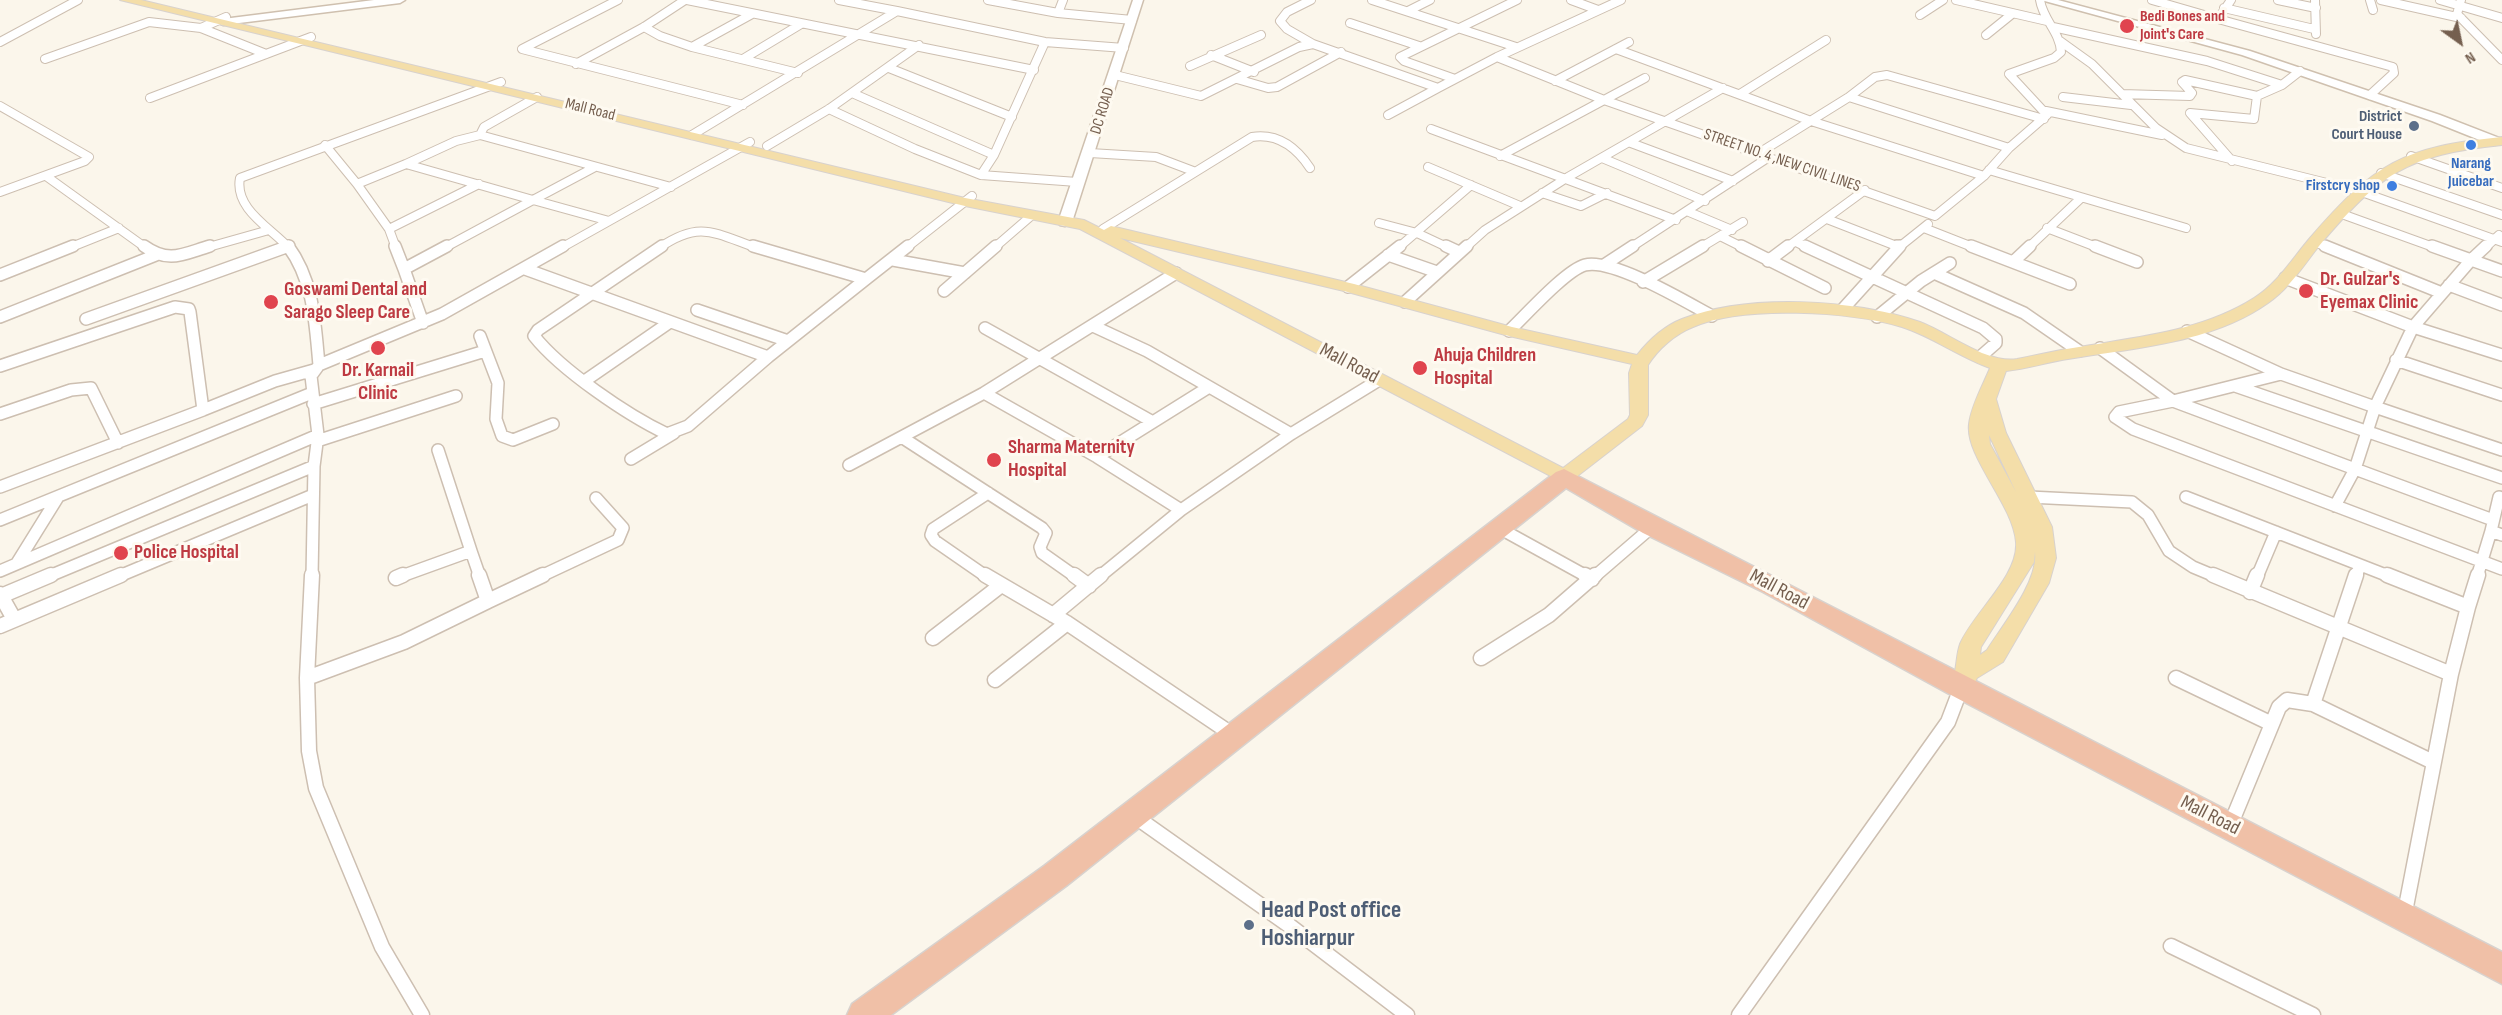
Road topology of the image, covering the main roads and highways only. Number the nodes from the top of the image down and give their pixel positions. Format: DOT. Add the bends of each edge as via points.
graph roads {
  1 [pos="126,0"];
  2 [pos="151,0"];
  3 [pos="400,0"];
  4 [pos="1138,0"];
  5 [pos="2046,0"];
  6 [pos="2068,3"];
  7 [pos="226,20"];
  8 [pos="496,84"];
  9 [pos="696,133"];
  10 [pos="2500,142"];
  11 [pos="745,144"];
  12 [pos="969,199"];
  13 [pos="1060,220"];
  14 [pos="1084,225"];
  15 [pos="1641,361"];
  16 [pos="1999,366"];
  17 [pos="1988,401"];
  18 [pos="1564,477"];
  19 [pos="1964,680"];
  20 [pos="2502,969"];
  21 [pos="864,1015"];
  1 -- 7 [label="main road, Mall Road"];
  2 -- 7 [label="main road, Mall Road"];
  3 -- 7 [label="main road"];
  4 -- 13 [label="main road, DC ROAD" via="1090,153"];
  5 -- 6 [label="main road"];
  6 -- 10 [label="main road" via="2300,71"];
  7 -- 8 [label="main road, Mall Road"];
  8 -- 9 [label="main road, Mall Road"];
  8 -- 9 [label="main road, Mall Road"];
  9 -- 11 [label="main road, Mall Road"];
  10 -- 16 [label="main road" via="2439,148 2411,156 2381,173 2339,213 2272,293 2232,316 2187,331"];
  11 -- 12 [label="main road, Mall Road"];
  11 -- 12 [label="main road, Mall Road"];
  12 -- 13 [label="main road, Mall Road"];
  12 -- 13 [label="main road, Mall Road" via="1040,211"];
  13 -- 14 [label="main road, Mall Road"];
  14 -- 15 [label="main road" via="1347,287 1509,332"];
  14 -- 18 [label="main road, Mall Road"];
  15 -- 16 [label="main road" via="1663,338 1688,322 1774,309 1843,309 1906,323"];
  15 -- 18 [label="main road" via="1637,378 1640,414 1636,422"];
  16 -- 17 [label="main road"];
  17 -- 19 [label="main road" via="1978,424 1982,444 2020,519 2026,542 2024,562 1970,646"];
  17 -- 19 [label="main road" via="1997,434 2042,527 2046,558 2029,602 1995,656"];
  18 -- 19 [label="highway, Mall Road" via="1652,527"];
  18 -- 21 [label="highway" via="1055,876"];
  19 -- 20 [label="highway, Mall Road"];
}
